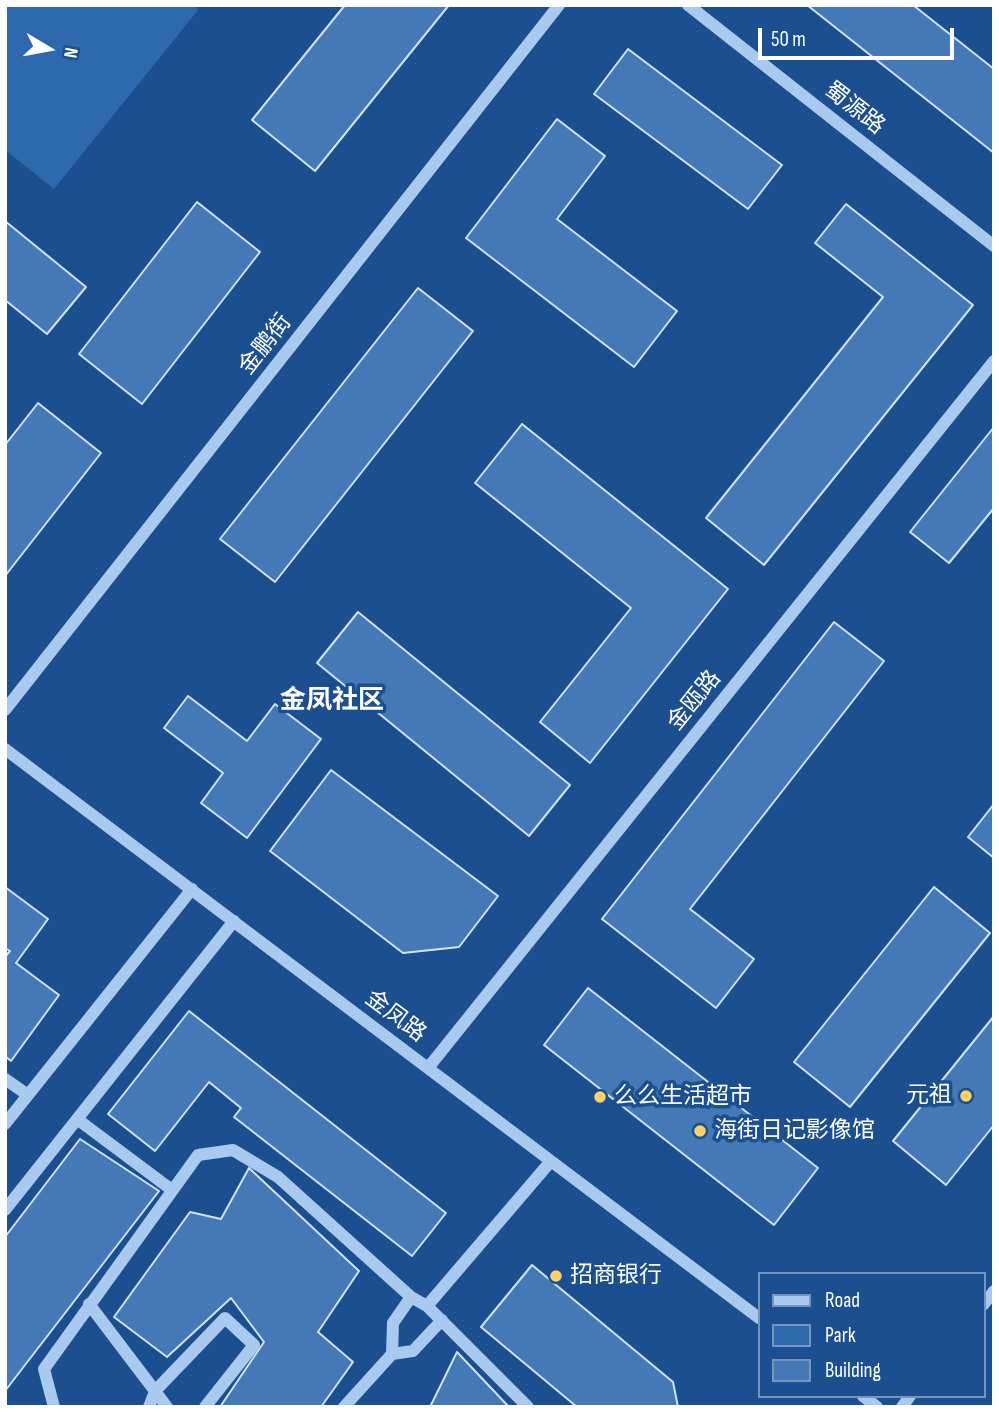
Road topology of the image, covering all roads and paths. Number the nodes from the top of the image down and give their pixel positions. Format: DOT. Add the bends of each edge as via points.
graph roads {
  1 [pos="559,5"];
  2 [pos="688,5"];
  3 [pos="994,246"];
  4 [pos="994,360"];
  5 [pos="5,710"];
  6 [pos="5,749"];
  7 [pos="192,889"];
  8 [pos="233,921"];
  9 [pos="428,1068"];
  10 [pos="5,1079"];
  11 [pos="28,1095"];
  12 [pos="77,1119"];
  13 [pos="5,1124"];
  14 [pos="551,1160"];
  15 [pos="172,1190"];
  16 [pos="5,1210"];
  17 [pos="411,1297"];
  18 [pos="89,1304"];
  19 [pos="427,1306"];
  20 [pos="758,1317"];
  21 [pos="442,1320"];
  22 [pos="392,1354"];
  23 [pos="155,1391"];
  24 [pos="54,1407"];
  25 [pos="149,1407"];
  26 [pos="167,1407"];
  27 [pos="205,1407"];
  28 [pos="344,1407"];
  29 [pos="528,1407"];
  1 -- 5 [label="street, 金鹏街"];
  2 -- 3 [label="street, 蜀源路"];
  4 -- 9 [label="street, 金瓯路"];
  6 -- 7 [label="street, 金凤路"];
  7 -- 8 [label="street, 金凤路"];
  7 -- 11 [label="street"];
  8 -- 9 [label="street, 金凤路"];
  8 -- 12 [label="street"];
  9 -- 14 [label="street, 金凤路"];
  10 -- 11 [label="street"];
  11 -- 13 [label="street"];
  12 -- 15 [label="street"];
  12 -- 16 [label="street"];
  14 -- 19 [label="street"];
  14 -- 20 [label="street, 金凤路"];
  15 -- 17 [label="street" via="198,1155 233,1150 278,1177"];
  15 -- 18 [label="street"];
  17 -- 19 [label="street"];
  17 -- 22 [label="street" via="393,1323"];
  18 -- 23 [label="street"];
  18 -- 24 [label="street" via="44,1369"];
  19 -- 21 [label="street"];
  21 -- 22 [label="street" via="413,1351"];
  21 -- 29 [label="street"];
  22 -- 28 [label="street"];
  23 -- 25 [label="street"];
  23 -- 26 [label="street"];
  23 -- 27 [label="street" via="225,1318 254,1345"];
}
